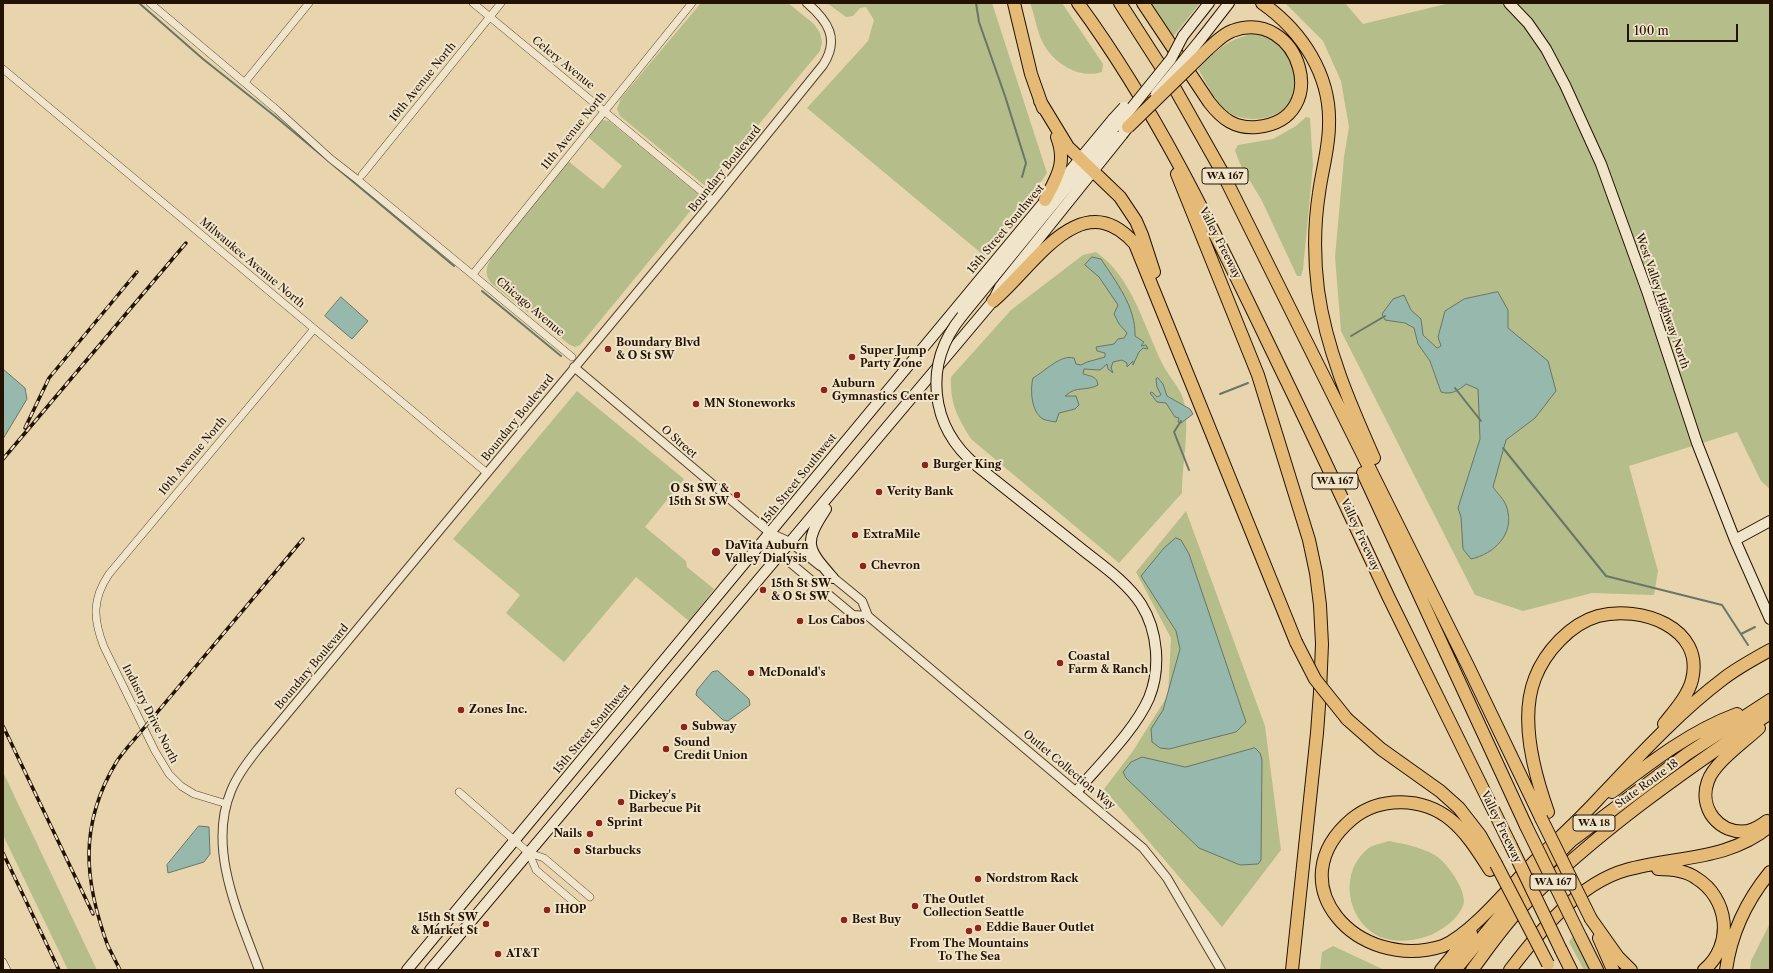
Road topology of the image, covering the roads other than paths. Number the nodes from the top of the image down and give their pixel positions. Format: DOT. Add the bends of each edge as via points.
graph roads {
  1 [pos="150,3"];
  2 [pos="309,3"];
  3 [pos="472,3"];
  4 [pos="501,3"];
  5 [pos="692,3"];
  6 [pos="807,3"];
  7 [pos="1014,3"];
  8 [pos="1078,3"];
  9 [pos="1120,3"];
  10 [pos="1143,3"];
  11 [pos="1209,3"];
  12 [pos="1229,3"];
  13 [pos="1262,3"];
  14 [pos="1509,3"];
  15 [pos="490,17"];
  16 [pos="3,69"];
  17 [pos="244,82"];
  18 [pos="1040,101"];
  19 [pos="604,111"];
  20 [pos="1155,119"];
  21 [pos="1120,127"];
  22 [pos="1086,165"];
  23 [pos="362,175"];
  24 [pos="1045,200"];
  25 [pos="713,201"];
  26 [pos="473,274"];
  27 [pos="993,301"];
  28 [pos="314,329"];
  29 [pos="572,357"];
  30 [pos="1314,358"];
  31 [pos="574,367"];
  32 [pos="1189,379"];
  33 [pos="853,469"];
  34 [pos="487,473"];
  35 [pos="1770,521"];
  36 [pos="770,533"];
  37 [pos="1735,540"];
  38 [pos="790,542"];
  39 [pos="780,554"];
  40 [pos="833,578"];
  41 [pos="1429,590"];
  42 [pos="95,601"];
  43 [pos="868,616"];
  44 [pos="1770,619"];
  45 [pos="1770,650"];
  46 [pos="1767,706"];
  47 [pos="1770,717"];
  48 [pos="1647,747"];
  49 [pos="1077,791"];
  50 [pos="458,792"];
  51 [pos="227,804"];
  52 [pos="1545,815"];
  53 [pos="1581,817"];
  54 [pos="1770,819"];
  55 [pos="1770,826"];
  56 [pos="515,840"];
  57 [pos="529,853"];
  58 [pos="1493,867"];
  59 [pos="1625,870"];
  60 [pos="1770,872"];
  61 [pos="590,897"];
  62 [pos="1496,902"];
  63 [pos="581,908"];
  64 [pos="1591,919"];
  65 [pos="3,962"];
  66 [pos="1550,967"];
  67 [pos="7,970"];
  68 [pos="259,970"];
  69 [pos="407,970"];
  70 [pos="430,970"];
  71 [pos="1221,970"];
  72 [pos="1292,970"];
  73 [pos="1441,970"];
  74 [pos="1455,970"];
  75 [pos="1472,970"];
  76 [pos="1510,970"];
  77 [pos="1571,970"];
  78 [pos="1597,970"];
  79 [pos="1613,970"];
  80 [pos="1631,970"];
  81 [pos="1704,970"];
  82 [pos="1726,970"];
  1 -- 17 [label="street"];
  2 -- 17 [label="street"];
  3 -- 15 [label="street, Celery Avenue"];
  4 -- 15 [label="street, 10th Avenue North"];
  5 -- 19 [label="street, 11th Avenue North"];
  6 -- 25 [label="street, Boundary Boulevard" via="822,17 831,35 830,48 823,65"];
  7 -- 18 [label="highway"];
  8 -- 20 [label="highway, Valley Freeway / WA 167"];
  9 -- 30 [label="highway, WA 167" via="1174,87 1222,172"];
  10 -- 21 [label="highway, bridge" via="1209,102 1228,122 1246,127 1273,124 1286,115 1299,98 1302,83 1298,64 1290,49 1275,35 1261,29 1238,29 1223,36 1208,49"];
  11 -- 21 [label="main road, 15th Street Southwest, bridge"];
  12 -- 21 [label="main road, 15th Street Southwest, bridge" via="1201,39"];
  13 -- 41 [label="highway" via="1271,9 1311,53 1323,80 1330,124 1315,238 1318,289 1326,334 1340,375"];
  14 -- 37 [label="main road, West Valley Highway North" via="1528,23 1546,49 1566,85 1601,164 1698,443"];
  15 -- 19 [label="street, Celery Avenue"];
  15 -- 23 [label="street, 10th Avenue North"];
  16 -- 28 [label="street, Milwaukee Avenue North"];
  17 -- 26 [label="street, Chicago Avenue" via="331,159 467,272"];
  18 -- 22 [label="highway" via="1063,140"];
  18 -- 24 [label="highway" via="1062,154 1060,171"];
  19 -- 25 [label="street, Celery Avenue"];
  19 -- 26 [label="street, 11th Avenue North"];
  20 -- 72 [label="highway" via="1258,375 1309,540 1316,573 1321,628 1320,692"];
  20 -- 77 [label="highway, Valley Freeway / WA 167, bridge" via="1244,291 1389,598"];
  21 -- 22 [label="main road, 15th Street Southwest"];
  21 -- 22 [label="main road, 15th Street Southwest"];
  22 -- 24 [label="main road, 15th Street Southwest"];
  22 -- 27 [label="main road, 15th Street Southwest" via="1000,287"];
  22 -- 32 [label="highway" via="1120,197 1139,228"];
  22 -- 49 [label="main road, bridge" via="950,333 943,346 938,366 936,390 940,411 949,433 962,452 1114,575 1137,599 1148,619 1156,659 1149,697 1133,724"];
  24 -- 36 [label="main road, 15th Street Southwest"];
  25 -- 31 [label="street, Boundary Boulevard"];
  26 -- 29 [label="street, Chicago Avenue"];
  27 -- 32 [label="highway" via="1064,232 1089,222 1110,224 1135,244"];
  27 -- 33 [label="main road, 15th Street Southwest"];
  28 -- 34 [label="street, Milwaukee Avenue North"];
  28 -- 42 [label="street, 10th Avenue North" via="109,574"];
  30 -- 41 [label="highway, WA 167"];
  30 -- 78 [label="highway, WA 167, bridge" via="1319,378 1526,826"];
  31 -- 34 [label="street, Boundary Boulevard"];
  31 -- 36 [label="street, O Street"];
  32 -- 58 [label="highway, bridge" via="1296,642 1315,679 1347,720 1459,808 1480,835"];
  33 -- 38 [label="main road, 15th Street Southwest"];
  33 -- 40 [label="main road" via="811,534 814,555"];
  34 -- 51 [label="street, Boundary Boulevard" via="257,750 237,779"];
  35 -- 37 [label="main road"];
  36 -- 38 [label="street, O Street"];
  36 -- 39 [label="street, O Street"];
  36 -- 56 [label="main road, 15th Street Southwest"];
  37 -- 44 [label="main road, West Valley Highway North"];
  38 -- 39 [label="main road, 15th Street Southwest"];
  38 -- 40 [label="street, Outlet Collection Way"];
  39 -- 43 [label="street, Outlet Collection Way" via="853,615"];
  39 -- 57 [label="main road, 15th Street Southwest"];
  40 -- 43 [label="street, Outlet Collection Way" via="862,602"];
  41 -- 52 [label="highway, WA 167"];
  42 -- 51 [label="street, Industry Drive North" via="97,626 104,647 165,768 174,780 188,791"];
  43 -- 49 [label="street, Outlet Collection Way"];
  45 -- 48 [label="highway" via="1724,678"];
  46 -- 53 [label="highway" via="1734,716 1658,756"];
  46 -- 74 [label="highway, State Route 18 / WA 18" via="1687,754 1571,841 1517,895"];
  46 -- 75 [label="highway, State Route 18 / WA 18" via="1581,851 1518,912"];
  47 -- 54 [label="highway" via="1711,774 1705,797 1709,813 1722,826 1730,829 1748,830"];
  48 -- 52 [label="highway" via="1684,697 1691,682 1692,657 1678,632 1658,619 1635,614 1598,616 1572,630 1562,639 1550,651 1535,678 1529,715 1533,767"];
  48 -- 53 [label="highway"];
  49 -- 71 [label="street, Outlet Collection Way" via="1151,855"];
  50 -- 56 [label="street"];
  51 -- 68 [label="street, Boundary Boulevard" via="222,840 226,871"];
  52 -- 64 [label="highway, WA 167, bridge" via="1566,869"];
  53 -- 62 [label="highway"];
  55 -- 59 [label="highway" via="1747,842 1715,854"];
  56 -- 57 [label="street"];
  56 -- 69 [label="main road, 15th Street Southwest"];
  57 -- 61 [label="street" via="544,858"];
  57 -- 63 [label="street" via="536,870"];
  57 -- 70 [label="main road, 15th Street Southwest"];
  58 -- 62 [label="highway" via="1451,820 1430,807 1403,802 1371,808 1344,826 1328,848 1322,877 1330,910 1347,934 1363,946 1393,956 1417,954 1442,947 1463,933"];
  58 -- 66 [label="highway, bridge"];
  59 -- 76 [label="highway" via="1576,896"];
  59 -- 81 [label="highway" via="1671,869 1696,878 1710,889 1723,912 1724,935 1715,957"];
  60 -- 82 [label="highway" via="1748,903 1736,929"];
  62 -- 73 [label="highway"];
  64 -- 79 [label="highway, WA 167"];
  64 -- 80 [label="highway" via="1618,957"];
  65 -- 67 [label="street"];
}
